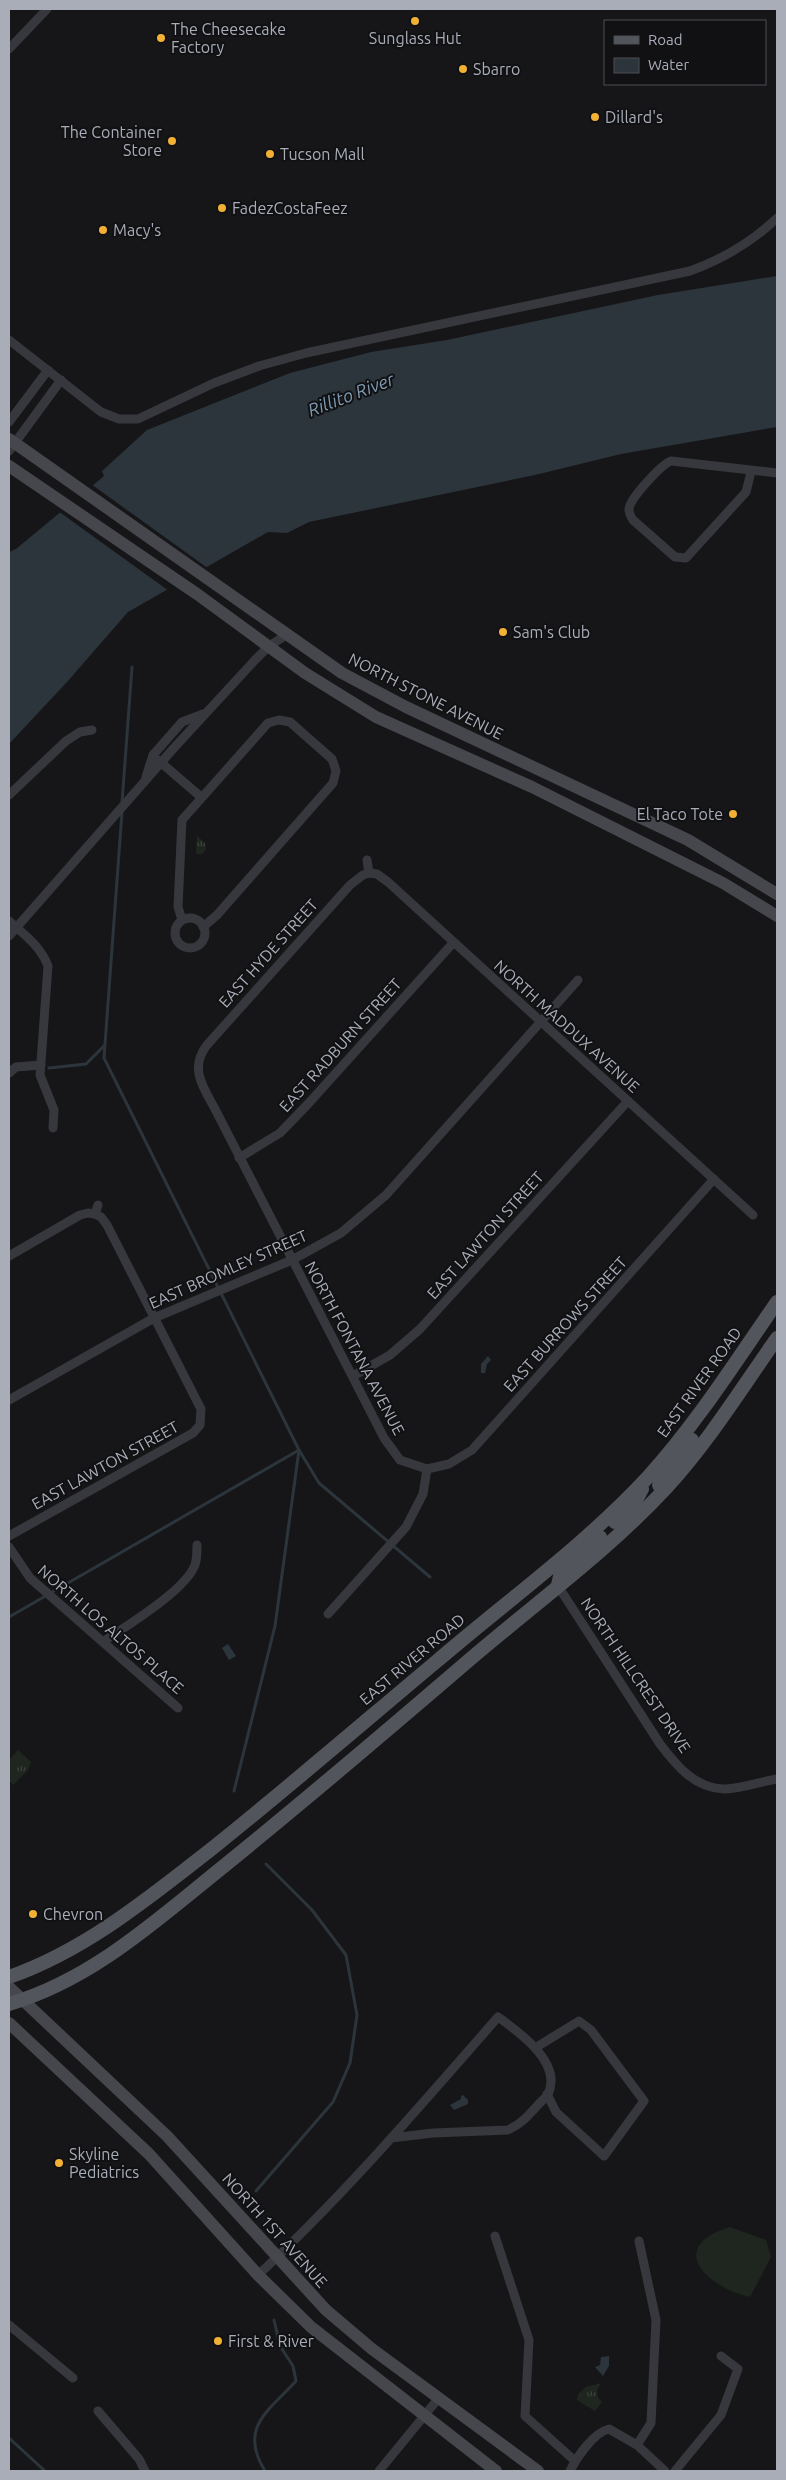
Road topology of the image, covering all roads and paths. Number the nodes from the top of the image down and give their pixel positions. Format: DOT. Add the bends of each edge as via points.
graph roads {
  1 [pos="46,9"];
  2 [pos="9,49"];
  3 [pos="777,218"];
  4 [pos="9,340"];
  5 [pos="48,370"];
  6 [pos="60,380"];
  7 [pos="9,422"];
  8 [pos="11,444"];
  9 [pos="9,466"];
  10 [pos="750,472"];
  11 [pos="777,473"];
  12 [pos="286,635"];
  13 [pos="268,647"];
  14 [pos="206,714"];
  15 [pos="92,730"];
  16 [pos="152,755"];
  17 [pos="160,762"];
  18 [pos="142,784"];
  19 [pos="9,795"];
  20 [pos="201,797"];
  21 [pos="367,860"];
  22 [pos="369,873"];
  23 [pos="777,894"];
  24 [pos="777,916"];
  25 [pos="182,920"];
  26 [pos="9,921"];
  27 [pos="203,927"];
  28 [pos="16,928"];
  29 [pos="9,936"];
  30 [pos="453,942"];
  31 [pos="578,980"];
  32 [pos="540,1022"];
  33 [pos="197,1061"];
  34 [pos="41,1065"];
  35 [pos="9,1074"];
  36 [pos="628,1101"];
  37 [pos="53,1128"];
  38 [pos="239,1158"];
  39 [pos="714,1179"];
  40 [pos="98,1205"];
  41 [pos="95,1214"];
  42 [pos="753,1215"];
  43 [pos="9,1256"];
  44 [pos="292,1260"];
  45 [pos="777,1302"];
  46 [pos="154,1318"];
  47 [pos="777,1338"];
  48 [pos="353,1376"];
  49 [pos="9,1400"];
  50 [pos="708,1402"];
  51 [pos="427,1469"];
  52 [pos="648,1477"];
  53 [pos="645,1509"];
  54 [pos="9,1536"];
  55 [pos="197,1545"];
  56 [pos="9,1548"];
  57 [pos="558,1586"];
  58 [pos="328,1614"];
  59 [pos="103,1642"];
  60 [pos="178,1708"];
  61 [pos="777,1779"];
  62 [pos="9,1977"];
  63 [pos="9,1987"];
  64 [pos="23,2000"];
  65 [pos="9,2004"];
  66 [pos="9,2023"];
  67 [pos="534,2048"];
  68 [pos="548,2094"];
  69 [pos="391,2138"];
  70 [pos="496,2236"];
  71 [pos="639,2241"];
  72 [pos="277,2258"];
  73 [pos="258,2275"];
  74 [pos="9,2325"];
  75 [pos="721,2356"];
  76 [pos="73,2378"];
  77 [pos="438,2399"];
  78 [pos="98,2411"];
  79 [pos="424,2417"];
  80 [pos="637,2444"];
  81 [pos="575,2461"];
  82 [pos="145,2471"];
  83 [pos="379,2471"];
  84 [pos="496,2471"];
  85 [pos="538,2471"];
  86 [pos="570,2471"];
  87 [pos="665,2471"];
  88 [pos="675,2471"];
  1 -- 2 [label="street"];
  3 -- 6 [label="street" via="733,253 690,271 306,353 228,377 138,419 110,416"];
  4 -- 5 [label="street"];
  5 -- 6 [label="street"];
  5 -- 7 [label="street"];
  6 -- 8 [label="street"];
  8 -- 12 [label="main road, NORTH STONE AVENUE"];
  9 -- 13 [label="main road" via="197,594"];
  10 -- 10 [label="street" via="667,462 633,500 630,514 675,556 686,558 746,492"];
  10 -- 11 [label="street"];
  12 -- 13 [label="street"];
  12 -- 23 [label="main road, NORTH STONE AVENUE" via="342,672 398,703 688,840"];
  13 -- 14 [label="street"];
  13 -- 24 [label="main road" via="376,717 532,787 723,883"];
  14 -- 16 [label="street" via="182,722"];
  14 -- 17 [label="street"];
  15 -- 19 [label="street" via="80,732 66,741"];
  16 -- 17 [label="street"];
  16 -- 18 [label="street"];
  17 -- 18 [label="street"];
  17 -- 20 [label="street"];
  18 -- 28 [label="street"];
  20 -- 25 [label="street" via="182,820 178,907"];
  20 -- 27 [label="street" via="268,723 279,720 290,722 332,759 336,772 333,783"];
  21 -- 22 [label="street"];
  22 -- 30 [label="street, NORTH MADDUX AVENUE" via="382,878"];
  22 -- 33 [label="street, EAST HYDE STREET" via="344,890 207,1045"];
  25 -- 27 [label="street" via="194,918"];
  25 -- 27 [label="street" via="174,935 179,944 187,948 201,943 205,934"];
  26 -- 28 [label="street"];
  28 -- 29 [label="street"];
  28 -- 34 [label="street" via="44,955 48,966"];
  30 -- 32 [label="street, NORTH MADDUX AVENUE"];
  30 -- 38 [label="street, EAST RADBURN STREET" via="280,1133"];
  31 -- 32 [label="street, EAST BROMLEY STREET"];
  32 -- 36 [label="street, NORTH MADDUX AVENUE"];
  32 -- 44 [label="street, EAST BROMLEY STREET" via="386,1196 341,1233"];
  33 -- 38 [label="street, NORTH FONTANA AVENUE" via="199,1078"];
  34 -- 35 [label="street" via="16,1067"];
  34 -- 37 [label="street" via="40,1075 54,1110"];
  36 -- 39 [label="street, NORTH MADDUX AVENUE"];
  36 -- 48 [label="street, EAST LAWTON STREET" via="420,1329 390,1355"];
  38 -- 44 [label="street, NORTH FONTANA AVENUE"];
  39 -- 42 [label="street, NORTH MADDUX AVENUE"];
  39 -- 51 [label="street, EAST BURROWS STREET" via="472,1450 449,1464"];
  40 -- 41 [label="street"];
  41 -- 43 [label="street" via="80,1215"];
  41 -- 46 [label="street" via="107,1225"];
  44 -- 46 [label="street, EAST BROMLEY STREET"];
  44 -- 48 [label="street, NORTH FONTANA AVENUE"];
  45 -- 50 [label="main road, EAST RIVER ROAD"];
  46 -- 49 [label="street, EAST BROMLEY STREET"];
  46 -- 54 [label="street, EAST LAWTON STREET" via="201,1409 200,1425 193,1433"];
  47 -- 53 [label="main road" via="708,1437"];
  48 -- 51 [label="street, NORTH FONTANA AVENUE" via="384,1438 400,1460"];
  50 -- 52 [label="main road, EAST RIVER ROAD"];
  50 -- 53 [label="main road" via="708,1419 663,1477"];
  51 -- 58 [label="street" via="424,1494 406,1527"];
  52 -- 57 [label="main road" via="633,1506 560,1572"];
  52 -- 62 [label="main road, EAST RIVER ROAD" via="581,1542 190,1866 87,1940"];
  53 -- 57 [label="main road" via="612,1542"];
  55 -- 59 [label="street" via="194,1565 180,1583 154,1607"];
  56 -- 59 [label="street, NORTH LOS ALTOS PLACE" via="30,1578"];
  57 -- 61 [label="street, NORTH HILLCREST DRIVE" via="660,1744 692,1778 699,1784 725,1790"];
  57 -- 64 [label="main road" via="142,1932 98,1962"];
  59 -- 60 [label="street, NORTH LOS ALTOS PLACE"];
  63 -- 64 [label="main road, NORTH 1ST AVENUE"];
  64 -- 65 [label="main road"];
  64 -- 72 [label="main road, NORTH 1ST AVENUE" via="167,2136"];
  66 -- 73 [label="main road" via="149,2154"];
  67 -- 68 [label="street" via="547,2064 551,2077"];
  67 -- 68 [label="street" via="579,2020 591,2030 644,2101 604,2156 556,2112"];
  67 -- 69 [label="street" via="527,2038 498,2017"];
  68 -- 69 [label="street" via="519,2125 508,2130"];
  69 -- 72 [label="street"];
  70 -- 81 [label="street" via="530,2340 525,2416"];
  71 -- 80 [label="street" via="656,2320 651,2423"];
  72 -- 73 [label="street"];
  72 -- 77 [label="main road, NORTH 1ST AVENUE" via="326,2310 372,2350"];
  73 -- 79 [label="main road" via="311,2327"];
  74 -- 76 [label="street"];
  75 -- 88 [label="street" via="738,2369 721,2415"];
  77 -- 79 [label="street"];
  77 -- 85 [label="main road, NORTH 1ST AVENUE"];
  78 -- 82 [label="street" via="139,2459"];
  79 -- 83 [label="street"];
  79 -- 84 [label="main road"];
  80 -- 81 [label="street" via="609,2429 602,2431"];
  80 -- 87 [label="street"];
  81 -- 86 [label="street"];
}
